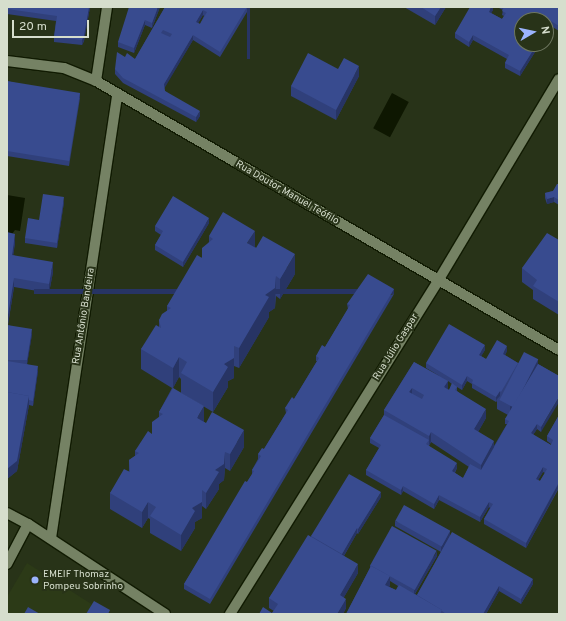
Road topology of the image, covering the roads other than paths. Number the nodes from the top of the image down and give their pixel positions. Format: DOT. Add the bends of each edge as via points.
graph roads {
  1 [pos="107,7"];
  2 [pos="7,61"];
  3 [pos="559,79"];
  4 [pos="96,81"];
  5 [pos="117,94"];
  6 [pos="438,281"];
  7 [pos="559,350"];
  8 [pos="7,513"];
  9 [pos="28,524"];
  10 [pos="51,538"];
  11 [pos="7,564"];
  12 [pos="165,614"];
  13 [pos="230,614"];
  1 -- 4 [label="street"];
  2 -- 4 [label="street, Rua Doutor Manuel Teófilo" via="64,68"];
  3 -- 6 [label="street, Rua Júlio Gaspar"];
  4 -- 5 [label="street, Rua Doutor Manuel Teófilo"];
  5 -- 6 [label="street, Rua Doutor Manuel Teófilo"];
  5 -- 10 [label="street, Rua Antônio Bandeira"];
  6 -- 7 [label="street, Rua Doutor Manuel Teófilo"];
  6 -- 13 [label="street, Rua Júlio Gaspar"];
  8 -- 9 [label="street"];
  9 -- 10 [label="street"];
  9 -- 11 [label="street"];
  10 -- 12 [label="street"];
}
